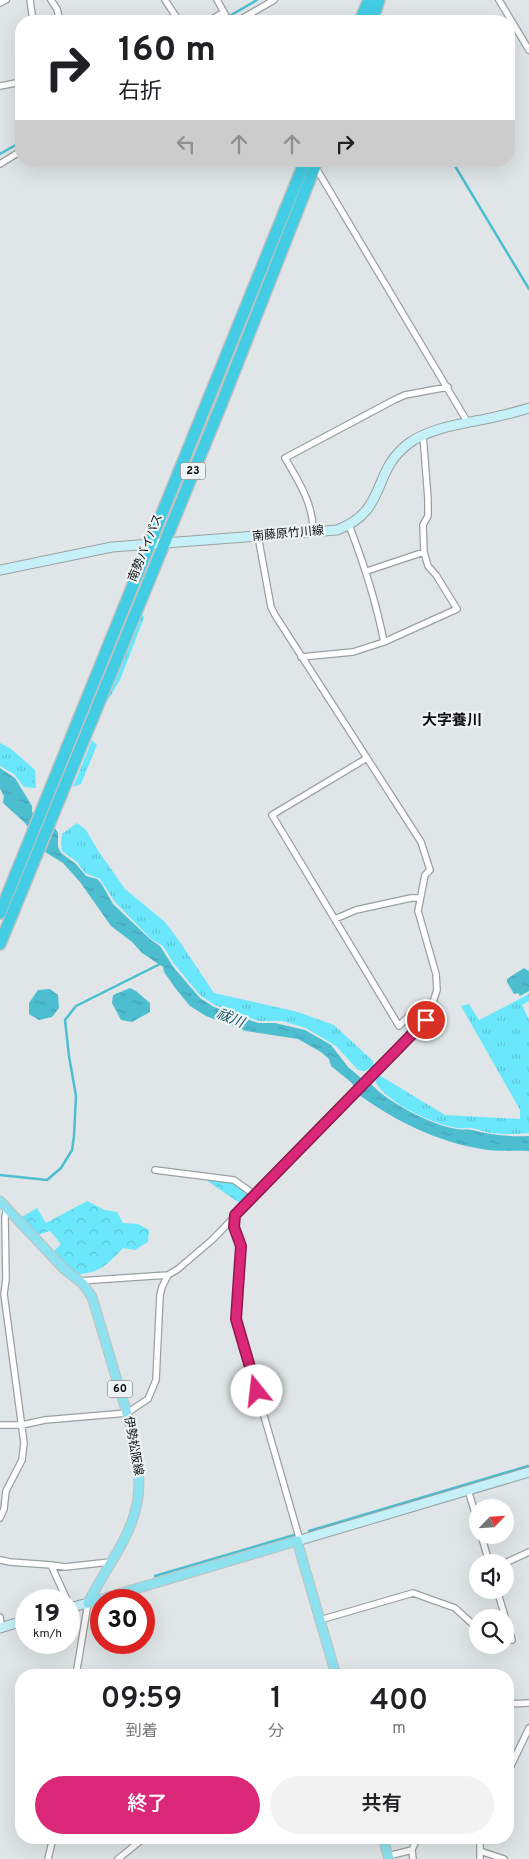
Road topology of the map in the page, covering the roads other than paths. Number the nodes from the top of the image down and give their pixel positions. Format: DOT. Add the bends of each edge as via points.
graph roads {
  1 [pos="6,0"];
  2 [pos="30,0"];
  3 [pos="51,0"];
  4 [pos="165,0"];
  5 [pos="216,0"];
  6 [pos="274,0"];
  7 [pos="369,0"];
  8 [pos="379,0"];
  9 [pos="499,0"];
  10 [pos="0,2"];
  11 [pos="225,14"];
  12 [pos="32,15"];
  13 [pos="58,15"];
  14 [pos="175,15"];
  15 [pos="248,15"];
  16 [pos="363,15"];
  17 [pos="374,15"];
  18 [pos="508,15"];
  19 [pos="515,27"];
  20 [pos="529,50"];
  21 [pos="15,83"];
  22 [pos="0,86"];
  23 [pos="15,155"];
  24 [pos="0,164"];
  25 [pos="303,167"];
  26 [pos="318,167"];
  27 [pos="448,387"];
  28 [pos="529,408"];
  29 [pos="468,423"];
  30 [pos="423,435"];
  31 [pos="349,525"];
  32 [pos="313,532"];
  33 [pos="258,536"];
  34 [pos="164,542"];
  35 [pos="148,545"];
  36 [pos="424,552"];
  37 [pos="0,570"];
  38 [pos="366,571"];
  39 [pos="384,642"];
  40 [pos="302,657"];
  41 [pos="367,758"];
  42 [pos="62,776"];
  43 [pos="13,897"];
  44 [pos="420,898"];
  45 [pos="0,913"];
  46 [pos="335,920"];
  47 [pos="0,944"];
  48 [pos="433,1002"];
  49 [pos="155,1170"];
  50 [pos="256,1195"];
  51 [pos="0,1201"];
  52 [pos="7,1209"];
  53 [pos="235,1215"];
  54 [pos="168,1275"];
  55 [pos="79,1281"];
  56 [pos="127,1412"];
  57 [pos="0,1425"];
  58 [pos="22,1425"];
  59 [pos="529,1472"];
  60 [pos="468,1490"];
  61 [pos="471,1499"];
  62 [pos="0,1518"];
  63 [pos="297,1541"];
  64 [pos="529,1552"];
  65 [pos="514,1559"];
  66 [pos="0,1560"];
  67 [pos="110,1562"];
  68 [pos="51,1565"];
  69 [pos="62,1589"];
  70 [pos="88,1603"];
  71 [pos="80,1604"];
  72 [pos="0,1617"];
  73 [pos="320,1620"];
  74 [pos="469,1620"];
  75 [pos="15,1624"];
  76 [pos="1,1628"];
  77 [pos="77,1669"];
  78 [pos="334,1669"];
  79 [pos="529,1703"];
  80 [pos="514,1704"];
  81 [pos="529,1728"];
  82 [pos="514,1759"];
  83 [pos="52,1844"];
  84 [pos="137,1844"];
  85 [pos="384,1844"];
  86 [pos="414,1844"];
  87 [pos="480,1844"];
  88 [pos="412,1850"];
  89 [pos="480,1851"];
  90 [pos="388,1857"];
  91 [pos="48,1859"];
  92 [pos="118,1859"];
  93 [pos="413,1859"];
  94 [pos="480,1859"];
  95 [pos="504,1859"];
  1 -- 10 [label="street"];
  2 -- 12 [label="street"];
  3 -- 13 [label="street"];
  4 -- 14 [label="street"];
  5 -- 11 [label="street"];
  6 -- 15 [label="street"];
  7 -- 16 [label="highway"];
  8 -- 17 [label="highway"];
  9 -- 18 [label="street"];
  19 -- 20 [label="street"];
  21 -- 22 [label="street"];
  23 -- 24 [label="street"];
  25 -- 35 [label="highway, 南勢バイパス / 23"];
  26 -- 27 [label="street"];
  26 -- 34 [label="highway, 南勢バイパス / 23"];
  27 -- 29 [label="street"];
  27 -- 32 [label="street" via="405,395 285,458 308,504"];
  28 -- 29 [label="main road, 南藤原竹川線"];
  29 -- 30 [label="main road, 南藤原竹川線"];
  30 -- 31 [label="main road, 南藤原竹川線" via="407,444 388,465 373,503 363,516"];
  30 -- 36 [label="street" via="428,499"];
  31 -- 32 [label="main road, 南藤原竹川線" via="337,530"];
  31 -- 38 [label="street"];
  32 -- 33 [label="main road, 南藤原竹川線"];
  33 -- 34 [label="main road, 南藤原竹川線"];
  33 -- 40 [label="street" via="270,607"];
  34 -- 35 [label="main road, 南藤原竹川線"];
  34 -- 42 [label="highway, 南勢バイパス / 23"];
  35 -- 37 [label="main road, 南藤原竹川線" via="112,547"];
  35 -- 42 [label="highway, 南勢バイパス / 23"];
  36 -- 38 [label="street"];
  36 -- 39 [label="street" via="428,566 457,609"];
  38 -- 39 [label="street"];
  39 -- 40 [label="street" via="353,652"];
  40 -- 41 [label="street"];
  41 -- 44 [label="street" via="425,852 430,870 425,875"];
  41 -- 46 [label="street" via="272,815"];
  42 -- 43 [label="highway, 南勢バイパス / 23"];
  43 -- 45 [label="highway, 南勢バイパス / 23"];
  43 -- 47 [label="highway, 南勢バイパス / 23"];
  44 -- 46 [label="street" via="356,910"];
  44 -- 48 [label="street" via="418,911 436,974 437,990"];
  46 -- 48 [label="street" via="399,1026 420,1004"];
  48 -- 50 [label="street" via="438,1008"];
  49 -- 50 [label="street" via="234,1180"];
  50 -- 53 [label="street"];
  51 -- 52 [label="main road, 伊勢松阪線 / 60"];
  52 -- 55 [label="main road, 伊勢松阪線 / 60"];
  52 -- 58 [label="street" via="4,1294"];
  53 -- 54 [label="street" via="212,1240"];
  53 -- 63 [label="street" via="234,1227 241,1246 236,1319 299,1537"];
  54 -- 55 [label="street"];
  54 -- 56 [label="street" via="160,1295 156,1380 148,1399"];
  55 -- 56 [label="main road, 伊勢松阪線 / 60" via="92,1297"];
  56 -- 58 [label="street"];
  56 -- 67 [label="main road, 伊勢松阪線 / 60" via="138,1469 139,1494 127,1534"];
  57 -- 58 [label="street"];
  58 -- 62 [label="street" via="22,1460 6,1491"];
  59 -- 60 [label="main road"];
  60 -- 61 [label="street"];
  60 -- 63 [label="main road"];
  63 -- 70 [label="main road"];
  63 -- 73 [label="main road"];
  64 -- 65 [label="street"];
  66 -- 68 [label="street"];
  67 -- 68 [label="street" via="65,1567"];
  67 -- 70 [label="main road, 伊勢松阪線 / 60"];
  68 -- 69 [label="street"];
  70 -- 71 [label="main road"];
  70 -- 77 [label="street"];
  72 -- 76 [label="street"];
  73 -- 74 [label="street" via="413,1594 456,1608"];
  73 -- 78 [label="main road"];
  75 -- 76 [label="main road"];
  79 -- 80 [label="street"];
  81 -- 82 [label="street"];
  83 -- 91 [label="street"];
  84 -- 92 [label="street"];
  85 -- 90 [label="main road"];
  86 -- 88 [label="street"];
  87 -- 89 [label="street"];
  88 -- 90 [label="street"];
  88 -- 93 [label="street"];
  89 -- 94 [label="street"];
  89 -- 95 [label="street"];
}
